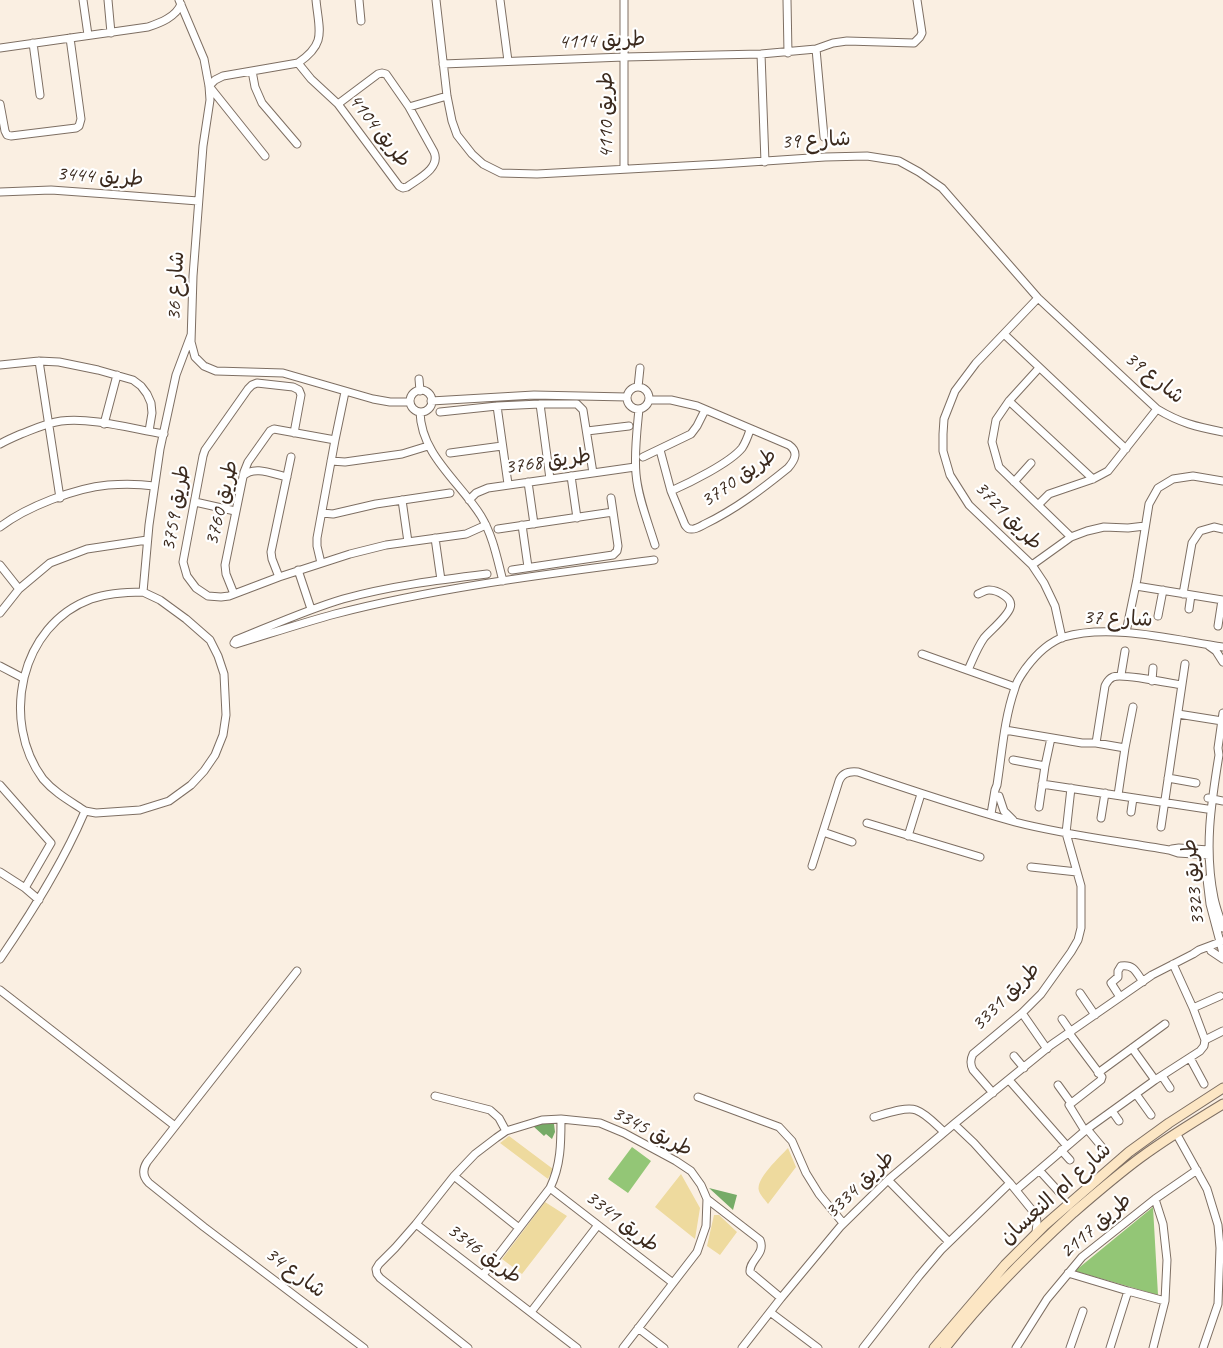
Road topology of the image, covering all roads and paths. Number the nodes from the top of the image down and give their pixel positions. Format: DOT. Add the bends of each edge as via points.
graph roads {
  1 [pos="84,0"];
  2 [pos="108,0"];
  3 [pos="316,0"];
  4 [pos="359,0"];
  5 [pos="436,0"];
  6 [pos="500,0"];
  7 [pos="624,0"];
  8 [pos="787,0"];
  9 [pos="917,0"];
  10 [pos="180,2"];
  11 [pos="187,20"];
  12 [pos="361,21"];
  13 [pos="162,22"];
  14 [pos="111,33"];
  15 [pos="88,36"];
  16 [pos="70,38"];
  17 [pos="33,43"];
  18 [pos="0,48"];
  19 [pos="816,50"];
  20 [pos="788,53"];
  21 [pos="761,54"];
  22 [pos="624,57"];
  23 [pos="508,61"];
  24 [pos="298,63"];
  25 [pos="443,64"];
  26 [pos="206,70"];
  27 [pos="252,71"];
  28 [pos="223,76"];
  29 [pos="209,86"];
  30 [pos="40,95"];
  31 [pos="447,96"];
  32 [pos="0,104"];
  33 [pos="338,104"];
  34 [pos="409,107"];
  35 [pos="824,137"];
  36 [pos="297,144"];
  37 [pos="265,156"];
  38 [pos="765,162"];
  39 [pos="624,169"];
  40 [pos="0,192"];
  41 [pos="198,201"];
  42 [pos="1038,298"];
  43 [pos="1004,334"];
  44 [pos="190,335"];
  45 [pos="39,361"];
  46 [pos="0,365"];
  47 [pos="640,368"];
  48 [pos="1039,368"];
  49 [pos="117,375"];
  50 [pos="419,379"];
  51 [pos="638,387"];
  52 [pos="420,391"];
  53 [pos="345,392"];
  54 [pos="628,397"];
  55 [pos="649,400"];
  56 [pos="431,401"];
  57 [pos="1009,401"];
  58 [pos="410,402"];
  59 [pos="540,404"];
  60 [pos="497,406"];
  61 [pos="639,409"];
  62 [pos="1157,409"];
  63 [pos="705,410"];
  64 [pos="420,412"];
  65 [pos="440,412"];
  66 [pos="48,424"];
  67 [pos="104,424"];
  68 [pos="629,426"];
  69 [pos="750,430"];
  70 [pos="149,431"];
  71 [pos="587,431"];
  72 [pos="1223,432"];
  73 [pos="294,433"];
  74 [pos="164,434"];
  75 [pos="335,440"];
  76 [pos="0,444"];
  77 [pos="428,446"];
  78 [pos="502,446"];
  79 [pos="1126,449"];
  80 [pos="660,450"];
  81 [pos="450,453"];
  82 [pos="291,457"];
  83 [pos="643,457"];
  84 [pos="250,459"];
  85 [pos="332,461"];
  86 [pos="1030,463"];
  87 [pos="635,467"];
  88 [pos="255,470"];
  89 [pos="592,473"];
  90 [pos="243,476"];
  91 [pos="571,476"];
  92 [pos="287,477"];
  93 [pos="550,479"];
  94 [pos="1093,479"];
  95 [pos="1223,481"];
  96 [pos="528,482"];
  97 [pos="1014,482"];
  98 [pos="508,484"];
  99 [pos="154,486"];
  100 [pos="671,490"];
  101 [pos="450,493"];
  102 [pos="60,498"];
  103 [pos="611,498"];
  104 [pos="402,500"];
  105 [pos="469,500"];
  106 [pos="195,502"];
  107 [pos="1038,505"];
  108 [pos="235,511"];
  109 [pos="613,512"];
  110 [pos="322,513"];
  111 [pos="577,518"];
  112 [pos="534,524"];
  113 [pos="486,525"];
  114 [pos="522,525"];
  115 [pos="1145,526"];
  116 [pos="0,527"];
  117 [pos="498,529"];
  118 [pos="1223,529"];
  119 [pos="1071,537"];
  120 [pos="435,538"];
  121 [pos="147,540"];
  122 [pos="408,542"];
  123 [pos="655,545"];
  124 [pos="654,560"];
  125 [pos="321,563"];
  126 [pos="0,565"];
  127 [pos="1032,565"];
  128 [pos="528,567"];
  129 [pos="298,570"];
  130 [pos="512,570"];
  131 [pos="487,574"];
  132 [pos="279,577"];
  133 [pos="441,580"];
  134 [pos="503,580"];
  135 [pos="1136,586"];
  136 [pos="18,590"];
  137 [pos="1163,590"];
  138 [pos="143,592"];
  139 [pos="234,594"];
  140 [pos="978,594"];
  141 [pos="1183,594"];
  142 [pos="1191,595"];
  143 [pos="1223,600"];
  144 [pos="312,609"];
  145 [pos="1189,609"];
  146 [pos="0,613"];
  147 [pos="1158,616"];
  148 [pos="1218,626"];
  149 [pos="1126,632"];
  150 [pos="1062,638"];
  151 [pos="1206,644"];
  152 [pos="1223,647"];
  153 [pos="1125,651"];
  154 [pos="922,654"];
  155 [pos="1223,662"];
  156 [pos="1185,664"];
  157 [pos="0,666"];
  158 [pos="1153,668"];
  159 [pos="968,670"];
  160 [pos="1122,675"];
  161 [pos="21,677"];
  162 [pos="1152,681"];
  163 [pos="1181,686"];
  164 [pos="1015,687"];
  165 [pos="1133,708"];
  166 [pos="1178,714"];
  167 [pos="1222,717"];
  168 [pos="1005,730"];
  169 [pos="1051,738"];
  170 [pos="1096,744"];
  171 [pos="1124,748"];
  172 [pos="1013,760"];
  173 [pos="1045,766"];
  174 [pos="1168,778"];
  175 [pos="1196,783"];
  176 [pos="1042,784"];
  177 [pos="0,785"];
  178 [pos="997,785"];
  179 [pos="1071,788"];
  180 [pos="1105,793"];
  181 [pos="920,794"];
  182 [pos="1118,795"];
  183 [pos="999,796"];
  184 [pos="1210,796"];
  185 [pos="1223,796"];
  186 [pos="1134,798"];
  187 [pos="1223,800"];
  188 [pos="1164,803"];
  189 [pos="1039,807"];
  190 [pos="1206,809"];
  191 [pos="85,810"];
  192 [pos="1131,812"];
  193 [pos="994,815"];
  194 [pos="1102,818"];
  195 [pos="1016,822"];
  196 [pos="867,823"];
  197 [pos="1160,827"];
  198 [pos="822,832"];
  199 [pos="1066,833"];
  200 [pos="908,836"];
  201 [pos="852,842"];
  202 [pos="1207,852"];
  203 [pos="980,857"];
  204 [pos="812,866"];
  205 [pos="1031,868"];
  206 [pos="0,872"];
  207 [pos="1077,872"];
  208 [pos="25,888"];
  209 [pos="39,900"];
  210 [pos="1220,930"];
  211 [pos="1222,946"];
  212 [pos="1209,948"];
  213 [pos="0,959"];
  214 [pos="1223,959"];
  215 [pos="1173,964"];
  216 [pos="296,971"];
  217 [pos="1143,982"];
  218 [pos="0,990"];
  219 [pos="1080,993"];
  220 [pos="1220,996"];
  221 [pos="1120,997"];
  222 [pos="1193,1008"];
  223 [pos="1022,1013"];
  224 [pos="1096,1015"];
  225 [pos="1062,1019"];
  226 [pos="1165,1024"];
  227 [pos="1223,1031"];
  228 [pos="1070,1032"];
  229 [pos="1205,1040"];
  230 [pos="1132,1048"];
  231 [pos="1047,1049"];
  232 [pos="1014,1056"];
  233 [pos="1190,1058"];
  234 [pos="1024,1068"];
  235 [pos="1098,1072"];
  236 [pos="1162,1076"];
  237 [pos="1009,1080"];
  238 [pos="1155,1080"];
  239 [pos="1204,1084"];
  240 [pos="1058,1085"];
  241 [pos="1170,1088"];
  242 [pos="1223,1088"];
  243 [pos="993,1093"];
  244 [pos="1136,1094"];
  245 [pos="435,1096"];
  246 [pos="698,1097"];
  247 [pos="1223,1097"];
  248 [pos="1070,1103"];
  249 [pos="1223,1104"];
  250 [pos="1112,1111"];
  251 [pos="1151,1115"];
  252 [pos="874,1117"];
  253 [pos="561,1118"];
  254 [pos="1119,1121"];
  255 [pos="954,1124"];
  256 [pos="175,1126"];
  257 [pos="1186,1126"];
  258 [pos="1086,1130"];
  259 [pos="506,1131"];
  260 [pos="944,1132"];
  261 [pos="1176,1133"];
  262 [pos="1064,1148"];
  263 [pos="1106,1152"];
  264 [pos="1070,1160"];
  265 [pos="1039,1170"];
  266 [pos="1197,1170"];
  267 [pos="454,1176"];
  268 [pos="888,1180"];
  269 [pos="1010,1183"];
  270 [pos="550,1188"];
  271 [pos="1016,1190"];
  272 [pos="1059,1192"];
  273 [pos="707,1199"];
  274 [pos="1155,1199"];
  275 [pos="1036,1214"];
  276 [pos="1052,1219"];
  277 [pos="844,1223"];
  278 [pos="416,1224"];
  279 [pos="598,1225"];
  280 [pos="1221,1225"];
  281 [pos="519,1228"];
  282 [pos="1036,1233"];
  283 [pos="949,1242"];
  284 [pos="1068,1273"];
  285 [pos="483,1275"];
  286 [pos="673,1283"];
  287 [pos="1128,1291"];
  288 [pos="781,1298"];
  289 [pos="1165,1301"];
  290 [pos="1220,1305"];
  291 [pos="1082,1311"];
  292 [pos="531,1312"];
  293 [pos="770,1312"];
  294 [pos="963,1325"];
  295 [pos="638,1328"];
  296 [pos="364,1348"];
  297 [pos="468,1348"];
  298 [pos="577,1348"];
  299 [pos="623,1348"];
  300 [pos="664,1348"];
  301 [pos="742,1348"];
  302 [pos="818,1348"];
  303 [pos="863,1348"];
  304 [pos="934,1348"];
  305 [pos="945,1348"];
  306 [pos="952,1348"];
  307 [pos="1016,1348"];
  308 [pos="1070,1348"];
  309 [pos="1110,1348"];
  310 [pos="1153,1348"];
  311 [pos="1203,1348"];
  1 -- 15 [label="street"];
  2 -- 14 [label="street"];
  3 -- 24 [label="street" via="319,39 316,47"];
  4 -- 12 [label="street"];
  5 -- 25 [label="street, شارع 39"];
  6 -- 23 [label="street"];
  7 -- 22 [label="street, طريق 4110"];
  8 -- 20 [label="street"];
  9 -- 19 [label="street, طريق 4114" via="922,32 914,43 847,41"];
  10 -- 11 [label="street, شارع 36"];
  10 -- 13 [label="street" via="175,14"];
  11 -- 13 [label="street" via="177,18"];
  11 -- 26 [label="street, شارع 36"];
  13 -- 14 [label="street"];
  14 -- 15 [label="street"];
  15 -- 16 [label="street"];
  16 -- 17 [label="street"];
  16 -- 32 [label="street" via="81,120 79,126 11,136 5,131"];
  17 -- 18 [label="street"];
  17 -- 30 [label="street"];
  19 -- 20 [label="street, طريق 4114"];
  19 -- 35 [label="street"];
  20 -- 21 [label="street, طريق 4114"];
  21 -- 22 [label="street, طريق 4114"];
  21 -- 38 [label="street"];
  22 -- 23 [label="street, طريق 4114"];
  22 -- 39 [label="street, طريق 4110"];
  23 -- 25 [label="street, طريق 4114"];
  24 -- 27 [label="street"];
  24 -- 33 [label="street, طريق 4104"];
  25 -- 31 [label="street, شارع 39"];
  26 -- 28 [label="street"];
  26 -- 29 [label="street, شارع 36"];
  27 -- 28 [label="street"];
  27 -- 36 [label="street" via="262,102"];
  28 -- 29 [label="street"];
  29 -- 37 [label="street"];
  29 -- 41 [label="street, شارع 36"];
  31 -- 34 [label="street"];
  31 -- 39 [label="street, شارع 39" via="457,135 483,164 501,173"];
  33 -- 34 [label="street" via="382,73 390,78"];
  33 -- 34 [label="street, طريق 4104" via="403,188 433,168 436,161"];
  38 -- 39 [label="street, شارع 39"];
  38 -- 42 [label="street, شارع 39" via="867,156 899,161 942,188"];
  40 -- 41 [label="street, طريق 3444" via="52,190"];
  41 -- 44 [label="street, شارع 36"];
  42 -- 43 [label="street, طريق 3721"];
  42 -- 62 [label="street, شارع 39"];
  43 -- 48 [label="street"];
  43 -- 127 [label="street, طريق 3721" via="955,391 944,419 944,451 950,475 969,505"];
  44 -- 53 [label="street, شارع 36" via="195,357 211,369 283,373"];
  44 -- 74 [label="street" via="176,375"];
  45 -- 46 [label="street"];
  45 -- 49 [label="street" via="78,365"];
  45 -- 66 [label="street"];
  47 -- 51 [label="street"];
  48 -- 57 [label="street"];
  48 -- 79 [label="street"];
  49 -- 67 [label="street"];
  49 -- 70 [label="street" via="133,380 147,394 152,413"];
  50 -- 52 [label="street"];
  51 -- 54 [label="street" via="630,391"];
  51 -- 55 [label="street" via="647,391"];
  52 -- 56 [label="street" via="428,394"];
  52 -- 58 [label="street" via="412,394"];
  53 -- 58 [label="street, شارع 36" via="383,401"];
  53 -- 75 [label="street"];
  54 -- 56 [label="street" via="534,395"];
  54 -- 61 [label="street" via="631,406"];
  55 -- 61 [label="street"];
  55 -- 63 [label="street, طريق 3770" via="680,402"];
  56 -- 64 [label="street" via="428,409"];
  57 -- 94 [label="street"];
  57 -- 97 [label="street" via="996,420 992,442 999,467"];
  58 -- 64 [label="street" via="412,408"];
  59 -- 60 [label="street"];
  59 -- 71 [label="street" via="576,403 583,410"];
  59 -- 93 [label="street"];
  60 -- 65 [label="street"];
  60 -- 78 [label="street"];
  61 -- 87 [label="street"];
  62 -- 72 [label="street, شارع 39" via="1174,419"];
  62 -- 79 [label="street"];
  63 -- 69 [label="street, طريق 3770"];
  63 -- 80 [label="street" via="693,432"];
  64 -- 77 [label="street" via="420,424"];
  66 -- 67 [label="street" via="74,421"];
  66 -- 76 [label="street"];
  66 -- 102 [label="street"];
  67 -- 70 [label="street"];
  68 -- 71 [label="street"];
  69 -- 100 [label="street, طريق 3770" via="736,454"];
  69 -- 100 [label="street, طريق 3770" via="789,445 795,452 791,464 757,492 718,518 691,530 685,525"];
  70 -- 74 [label="street"];
  71 -- 89 [label="street"];
  73 -- 75 [label="street, طريق 3760"];
  73 -- 84 [label="street, طريق 3760" via="272,430"];
  73 -- 106 [label="street, طريق 3759" via="300,390 262,383 252,385 205,450"];
  74 -- 99 [label="street"];
  75 -- 85 [label="street"];
  77 -- 85 [label="street" via="402,454"];
  77 -- 105 [label="street"];
  78 -- 81 [label="street"];
  78 -- 98 [label="street"];
  79 -- 94 [label="street" via="1108,472"];
  80 -- 83 [label="street"];
  80 -- 100 [label="street, طريق 3770"];
  82 -- 92 [label="street"];
  84 -- 88 [label="street"];
  84 -- 90 [label="street, طريق 3760"];
  85 -- 110 [label="street"];
  86 -- 97 [label="street"];
  87 -- 89 [label="street, طريق 3768"];
  87 -- 123 [label="street"];
  88 -- 90 [label="street"];
  88 -- 92 [label="street"];
  89 -- 91 [label="street, طريق 3768"];
  90 -- 108 [label="street, طريق 3760"];
  91 -- 93 [label="street, طريق 3768"];
  91 -- 111 [label="street"];
  92 -- 132 [label="street" via="271,552"];
  93 -- 96 [label="street, طريق 3768"];
  94 -- 107 [label="street" via="1049,494"];
  95 -- 115 [label="street" via="1193,476 1173,478 1158,488 1149,504"];
  96 -- 98 [label="street, طريق 3768"];
  96 -- 112 [label="street"];
  97 -- 107 [label="street"];
  98 -- 105 [label="street, طريق 3768" via="483,489"];
  99 -- 102 [label="street" via="106,485"];
  99 -- 121 [label="street"];
  101 -- 104 [label="street"];
  102 -- 116 [label="street" via="32,508"];
  103 -- 109 [label="street"];
  104 -- 110 [label="street" via="333,514"];
  104 -- 122 [label="street"];
  105 -- 113 [label="street"];
  106 -- 108 [label="street"];
  106 -- 139 [label="street, طريق 3759" via="184,557 187,576 208,596"];
  107 -- 119 [label="street"];
  108 -- 139 [label="street, طريق 3760" via="225,568"];
  109 -- 111 [label="street"];
  109 -- 128 [label="street" via="618,546 613,555"];
  110 -- 125 [label="street" via="317,542"];
  111 -- 112 [label="street"];
  112 -- 114 [label="street"];
  113 -- 120 [label="street, طريق 3759" via="466,534"];
  113 -- 134 [label="street"];
  114 -- 117 [label="street"];
  114 -- 128 [label="street"];
  115 -- 119 [label="street" via="1096,528"];
  115 -- 135 [label="street"];
  118 -- 141 [label="street" via="1200,531 1192,543"];
  119 -- 127 [label="street"];
  120 -- 122 [label="street, طريق 3759"];
  120 -- 133 [label="street"];
  121 -- 136 [label="street" via="87,549 50,563"];
  121 -- 138 [label="street"];
  122 -- 125 [label="street, طريق 3759"];
  124 -- 134 [label="street"];
  125 -- 129 [label="street, طريق 3759"];
  126 -- 136 [label="street"];
  127 -- 150 [label="street, طريق 3721" via="1055,606"];
  128 -- 130 [label="street"];
  129 -- 132 [label="street, طريق 3759"];
  129 -- 144 [label="street"];
  131 -- 133 [label="street"];
  132 -- 139 [label="street, طريق 3759"];
  133 -- 144 [label="street" via="387,589"];
  134 -- 144 [label="street" via="335,614 234,643"];
  135 -- 137 [label="street"];
  135 -- 149 [label="street"];
  136 -- 146 [label="street"];
  137 -- 141 [label="street"];
  137 -- 147 [label="street"];
  138 -- 161 [label="street" via="116,592 90,599 66,612 36,644"];
  138 -- 191 [label="street" via="160,600 210,640 224,674 226,715 223,735 215,756 204,771 169,801 140,810 96,813"];
  140 -- 159 [label="street" via="989,590 997,592 1011,605 983,640"];
  141 -- 142 [label="street"];
  142 -- 143 [label="street"];
  142 -- 145 [label="street"];
  143 -- 148 [label="street"];
  149 -- 150 [label="street, شارع 37" via="1089,632"];
  149 -- 151 [label="street, شارع 37"];
  150 -- 164 [label="street, شارع 37" via="1034,658"];
  151 -- 152 [label="street, شارع 37"];
  151 -- 155 [label="street"];
  153 -- 160 [label="street"];
  154 -- 159 [label="street"];
  156 -- 163 [label="street"];
  157 -- 161 [label="street"];
  158 -- 162 [label="street"];
  159 -- 164 [label="street"];
  160 -- 162 [label="street"];
  160 -- 170 [label="street" via="1111,677 1106,682"];
  161 -- 191 [label="street" via="17,704 28,756 62,797"];
  162 -- 163 [label="street"];
  163 -- 166 [label="street"];
  164 -- 168 [label="street, شارع 37"];
  165 -- 171 [label="street"];
  166 -- 167 [label="street"];
  166 -- 174 [label="street"];
  167 -- 184 [label="street, طريق 3323"];
  168 -- 169 [label="street"];
  168 -- 178 [label="street, شارع 37"];
  169 -- 170 [label="street"];
  169 -- 173 [label="street"];
  170 -- 171 [label="street"];
  171 -- 182 [label="street"];
  172 -- 173 [label="street"];
  173 -- 176 [label="street"];
  174 -- 175 [label="street"];
  174 -- 188 [label="street"];
  176 -- 179 [label="street"];
  176 -- 189 [label="street"];
  177 -- 208 [label="street" via="51,843"];
  178 -- 183 [label="street, شارع 37"];
  178 -- 193 [label="street, شارع 37"];
  179 -- 180 [label="street"];
  179 -- 199 [label="street"];
  180 -- 182 [label="street"];
  180 -- 194 [label="street"];
  181 -- 193 [label="street"];
  181 -- 198 [label="street" via="858,772 847,772 840,777"];
  181 -- 200 [label="street"];
  182 -- 186 [label="street"];
  183 -- 193 [label="street, شارع 37"];
  183 -- 195 [label="street" via="1004,811"];
  184 -- 185 [label="street"];
  184 -- 187 [label="street"];
  184 -- 190 [label="street, طريق 3323"];
  184 -- 202 [label="street, طريق 3323"];
  186 -- 188 [label="street"];
  186 -- 192 [label="street"];
  188 -- 190 [label="street"];
  188 -- 197 [label="street"];
  190 -- 202 [label="street, طريق 3323"];
  191 -- 209 [label="street"];
  193 -- 195 [label="street"];
  195 -- 199 [label="street"];
  196 -- 200 [label="street"];
  198 -- 201 [label="street"];
  198 -- 204 [label="street"];
  199 -- 202 [label="street" via="1169,850 1179,848"];
  199 -- 207 [label="street, طريق 3331"];
  200 -- 203 [label="street"];
  202 -- 210 [label="street, طريق 3323" via="1209,896"];
  205 -- 207 [label="street"];
  206 -- 208 [label="street"];
  207 -- 223 [label="street, طريق 3331" via="1082,915 1078,940 1041,994"];
  208 -- 209 [label="street"];
  209 -- 213 [label="street"];
  210 -- 211 [label="street, طريق 3323"];
  210 -- 212 [label="street"];
  211 -- 212 [label="street, طريق 3334"];
  212 -- 214 [label="street"];
  212 -- 215 [label="street, طريق 3334"];
  215 -- 217 [label="street, طريق 3334"];
  215 -- 222 [label="street"];
  216 -- 256 [label="street"];
  217 -- 221 [label="street, طريق 3334"];
  217 -- 221 [label="street" via="1132,967 1120,966 1118,977 1111,983"];
  218 -- 256 [label="street"];
  219 -- 224 [label="street"];
  220 -- 222 [label="street"];
  221 -- 224 [label="street, طريق 3334"];
  222 -- 229 [label="street"];
  223 -- 231 [label="street"];
  223 -- 243 [label="street, طريق 3331" via="971,1058 973,1070"];
  224 -- 228 [label="street, طريق 3334"];
  225 -- 228 [label="street"];
  226 -- 230 [label="street"];
  227 -- 229 [label="street"];
  228 -- 231 [label="street, طريق 3334"];
  228 -- 235 [label="street"];
  229 -- 233 [label="street" via="1200,1051"];
  230 -- 235 [label="street"];
  230 -- 238 [label="street"];
  231 -- 234 [label="street, طريق 3334"];
  232 -- 234 [label="street"];
  233 -- 236 [label="street"];
  233 -- 239 [label="street"];
  234 -- 237 [label="street, طريق 3334"];
  235 -- 248 [label="street" via="1101,1080"];
  236 -- 238 [label="street"];
  236 -- 241 [label="street"];
  237 -- 243 [label="street, طريق 3334"];
  237 -- 262 [label="street"];
  238 -- 244 [label="street"];
  240 -- 248 [label="street"];
  242 -- 276 [label="main road, شارع ام النعسان" via="1129,1152"];
  243 -- 255 [label="street, طريق 3334"];
  244 -- 250 [label="street"];
  244 -- 251 [label="street"];
  245 -- 259 [label="street" via="490,1110"];
  246 -- 277 [label="street" via="779,1127 792,1141 819,1194"];
  247 -- 257 [label="main road"];
  248 -- 258 [label="street" via="1070,1108"];
  249 -- 257 [label="main road, شارع ام النعسان"];
  250 -- 254 [label="street"];
  250 -- 258 [label="street"];
  252 -- 260 [label="street" via="916,1110"];
  253 -- 259 [label="street, طريق 3345"];
  253 -- 270 [label="street" via="560,1162"];
  253 -- 273 [label="street, طريق 3345" via="600,1123 645,1144 691,1172"];
  255 -- 260 [label="street, طريق 3334"];
  255 -- 269 [label="street"];
  256 -- 296 [label="street, شارع 34" via="145,1166 144,1176 204,1227"];
  257 -- 261 [label="main road, شارع ام النعسان"];
  258 -- 262 [label="street"];
  258 -- 263 [label="street"];
  259 -- 267 [label="street, طريق 3345" via="475,1154"];
  260 -- 268 [label="street, طريق 3334"];
  261 -- 266 [label="street"];
  261 -- 294 [label="main road, شارع ام النعسان" via="1138,1159 1056,1228"];
  262 -- 264 [label="street"];
  262 -- 265 [label="street"];
  265 -- 271 [label="street"];
  265 -- 272 [label="street"];
  266 -- 274 [label="street, طريق 2117"];
  266 -- 280 [label="street"];
  267 -- 278 [label="street, طريق 3345"];
  267 -- 281 [label="street"];
  268 -- 277 [label="street, طريق 3334"];
  268 -- 283 [label="street"];
  269 -- 271 [label="street"];
  269 -- 283 [label="street"];
  270 -- 279 [label="street, طريق 3341"];
  270 -- 281 [label="street"];
  271 -- 275 [label="street"];
  273 -- 286 [label="street" via="703,1238 697,1252"];
  273 -- 288 [label="street" via="760,1240 761,1249 750,1272"];
  274 -- 284 [label="street, طريق 2117" via="1082,1257"];
  274 -- 289 [label="street" via="1163,1224 1167,1260"];
  275 -- 276 [label="street"];
  275 -- 282 [label="street"];
  276 -- 282 [label="main road, شارع ام النعسان"];
  277 -- 288 [label="street, طريق 3334"];
  278 -- 285 [label="street, طريق 3346"];
  278 -- 297 [label="street, طريق 3345" via="379,1264 377,1274"];
  279 -- 286 [label="street, طريق 3341"];
  279 -- 292 [label="street, طريق 3346"];
  280 -- 290 [label="street"];
  281 -- 285 [label="street"];
  282 -- 304 [label="main road, شارع ام النعسان"];
  283 -- 303 [label="street"];
  284 -- 287 [label="street"];
  284 -- 307 [label="street, طريق 2117"];
  285 -- 292 [label="street, طريق 3346"];
  286 -- 295 [label="street"];
  287 -- 289 [label="street"];
  287 -- 309 [label="street"];
  288 -- 293 [label="street, طريق 3334"];
  289 -- 310 [label="street"];
  290 -- 311 [label="street"];
  291 -- 308 [label="street"];
  292 -- 298 [label="street, طريق 3346"];
  293 -- 301 [label="street, طريق 3334"];
  293 -- 302 [label="street"];
  294 -- 305 [label="main road, شارع ام النعسان"];
  294 -- 306 [label="main road"];
  295 -- 299 [label="street"];
  295 -- 300 [label="street"];
}
